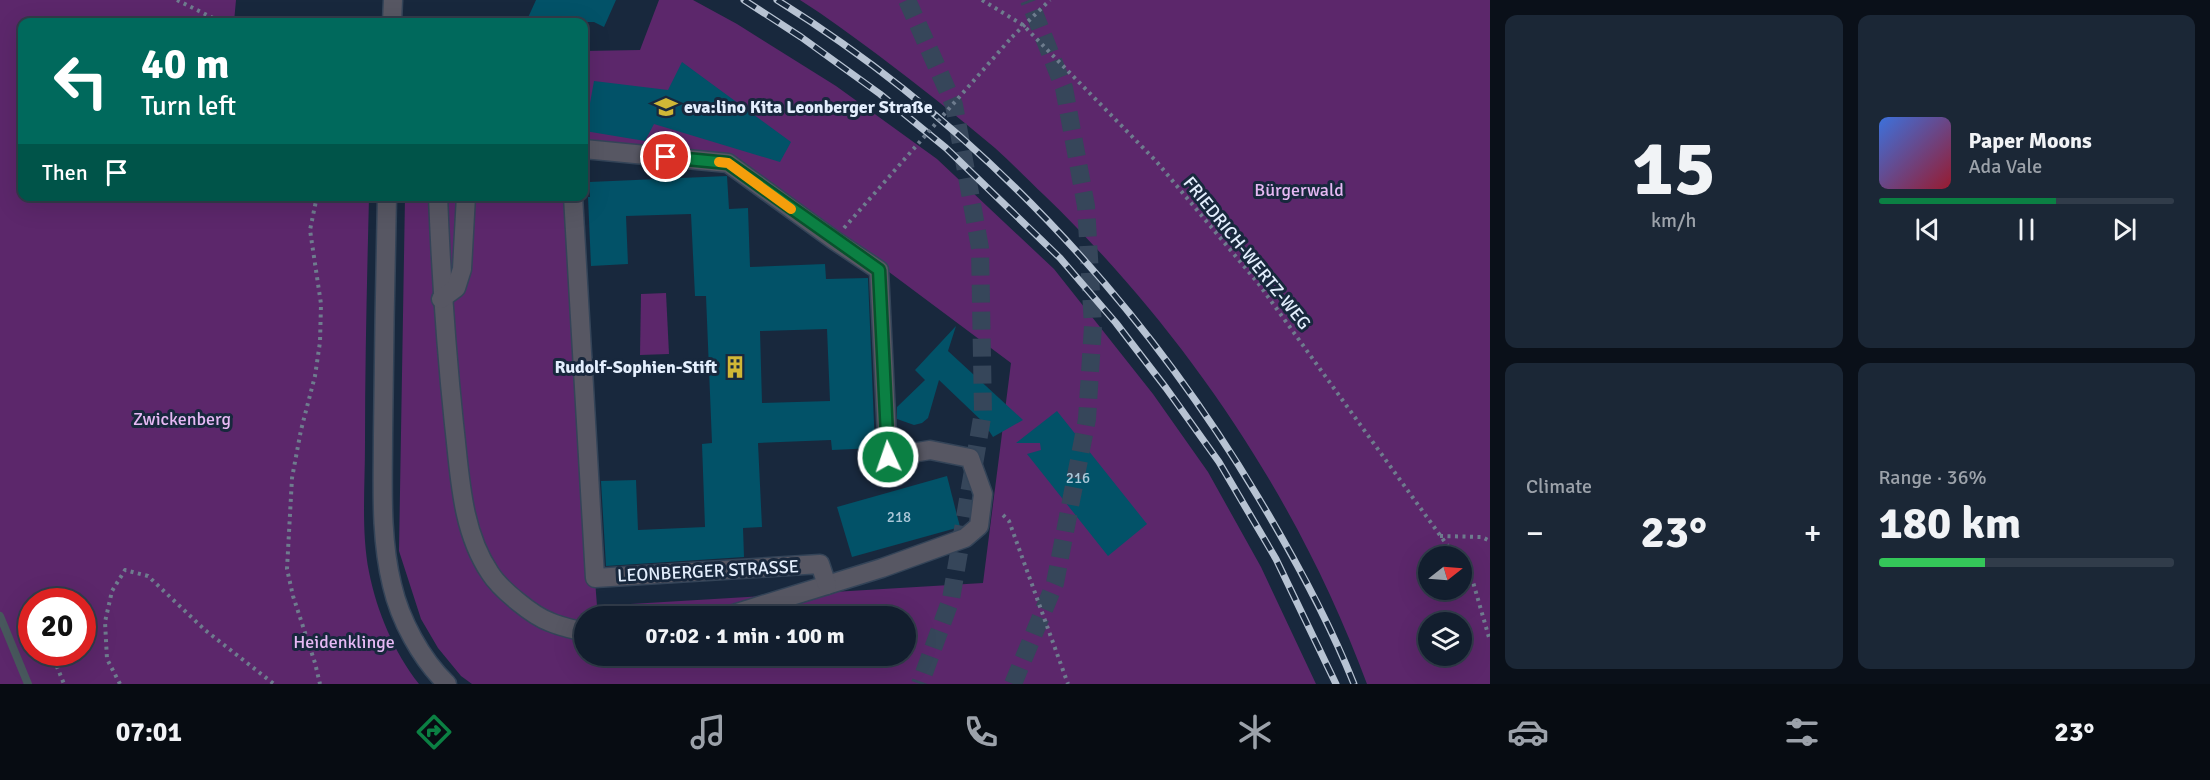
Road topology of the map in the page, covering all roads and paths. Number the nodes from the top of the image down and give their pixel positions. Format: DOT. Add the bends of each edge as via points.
graph roads {
  1 [pos="177,0"];
  2 [pos="393,0"];
  3 [pos="982,0"];
  4 [pos="1050,0"];
  5 [pos="213,18"];
  6 [pos="392,18"];
  7 [pos="1023,25"];
  8 [pos="588,149"];
  9 [pos="315,201"];
  10 [pos="387,201"];
  11 [pos="438,201"];
  12 [pos="466,201"];
  13 [pos="573,201"];
  14 [pos="844,228"];
  15 [pos="441,299"];
  16 [pos="1009,521"];
  17 [pos="1440,536"];
  18 [pos="1490,541"];
  19 [pos="1448,546"];
  20 [pos="1472,581"];
  21 [pos="827,585"];
  22 [pos="760,606"];
  23 [pos="574,629"];
  24 [pos="1490,641"];
  25 [pos="57,666"];
  26 [pos="64,684"];
  27 [pos="120,684"];
  28 [pos="274,684"];
  29 [pos="320,684"];
  30 [pos="447,684"];
  31 [pos="1068,684"];
  1 -- 5 [label="path"];
  2 -- 6 [label="street"];
  3 -- 7 [label="path, FRIEDRICH-WERTZ-WEG"];
  4 -- 7 [label="path"];
  7 -- 14 [label="path, bridge"];
  7 -- 17 [label="path, FRIEDRICH-WERTZ-WEG" via="1156,161 1258,283"];
  8 -- 21 [label="street, LEONBERGER STRASSE" via="728,163 879,270 888,457 930,450 970,458 983,494 979,526 965,538"];
  9 -- 29 [label="path" via="310,230 321,304 320,342 292,478 287,569"];
  10 -- 30 [label="street" via="385,552 400,612"];
  11 -- 15 [label="street"];
  12 -- 15 [label="street" via="462,269 456,288"];
  13 -- 21 [label="street, LEONBERGER STRASSE" via="595,578 820,564"];
  15 -- 23 [label="street" via="462,490 468,526 478,553 491,576 529,609 548,622"];
  16 -- 31 [label="path"];
  17 -- 18 [label="path" via="1482,537"];
  17 -- 19 [label="path, FRIEDRICH-WERTZ-WEG"];
  20 -- 24 [label="path"];
  21 -- 22 [label="street, LEONBERGER STRASSE"];
  25 -- 26 [label="path"];
  27 -- 28 [label="path" via="107,659 105,622 112,591 125,570 148,576 205,630"];
}
